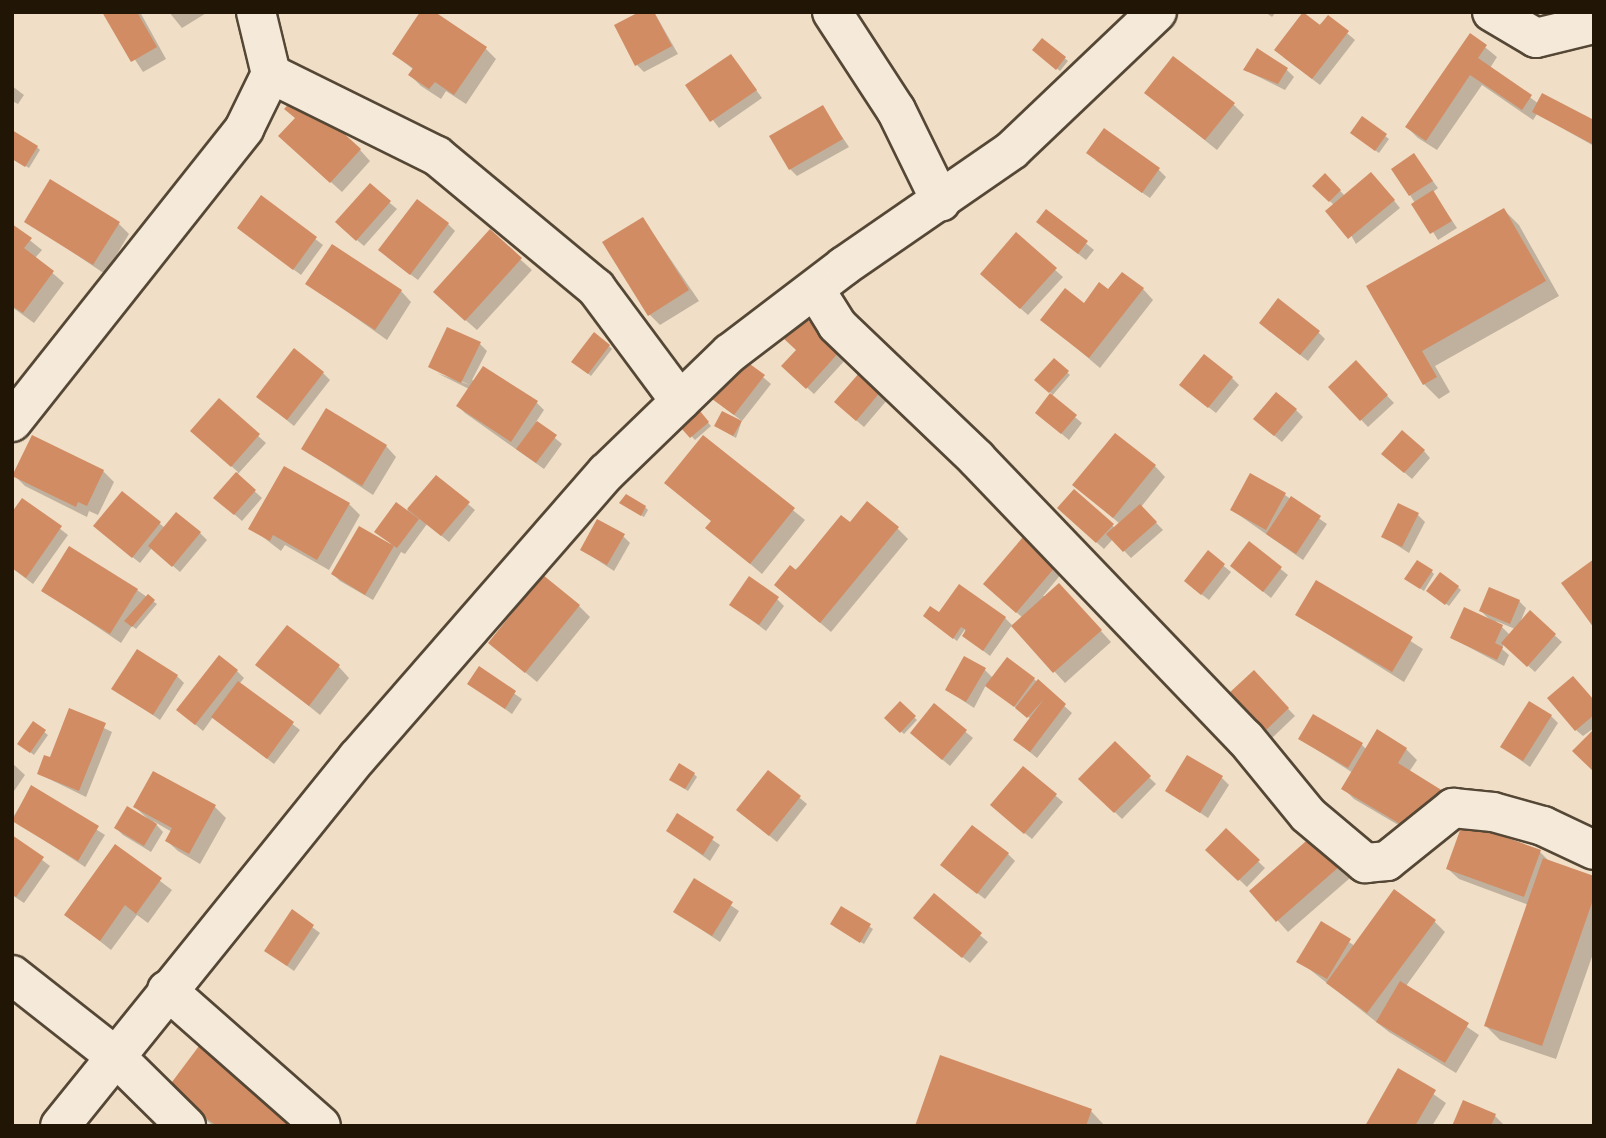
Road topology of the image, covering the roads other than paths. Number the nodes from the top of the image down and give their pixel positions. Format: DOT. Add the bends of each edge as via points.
graph roads {
  1 [pos="256,12"];
  2 [pos="832,12"];
  3 [pos="1492,12"];
  4 [pos="1142,21"];
  5 [pos="1594,24"];
  6 [pos="271,74"];
  7 [pos="941,202"];
  8 [pos="816,291"];
  9 [pos="680,401"];
  10 [pos="12,422"];
  11 [pos="1594,850"];
  12 [pos="12,975"];
  13 [pos="167,990"];
  14 [pos="115,1056"];
  15 [pos="60,1126"];
  16 [pos="186,1126"];
  17 [pos="321,1126"];
  1 -- 6 [label="street"];
  2 -- 7 [label="street" via="897,110"];
  3 -- 5 [label="street" via="1536,38"];
  4 -- 7 [label="street" via="1012,150"];
  6 -- 9 [label="street" via="437,156 596,288"];
  6 -- 10 [label="street" via="244,129"];
  7 -- 8 [label="street" via="844,266"];
  8 -- 9 [label="street" via="730,353"];
  8 -- 11 [label="street" via="837,325 1015,499 1245,738 1308,814 1366,863 1387,861 1453,808 1493,812 1543,826"];
  9 -- 13 [label="street" via="607,472 358,757"];
  12 -- 14 [label="street"];
  13 -- 14 [label="street"];
  13 -- 17 [label="street"];
  14 -- 15 [label="street"];
  14 -- 16 [label="street"];
}
